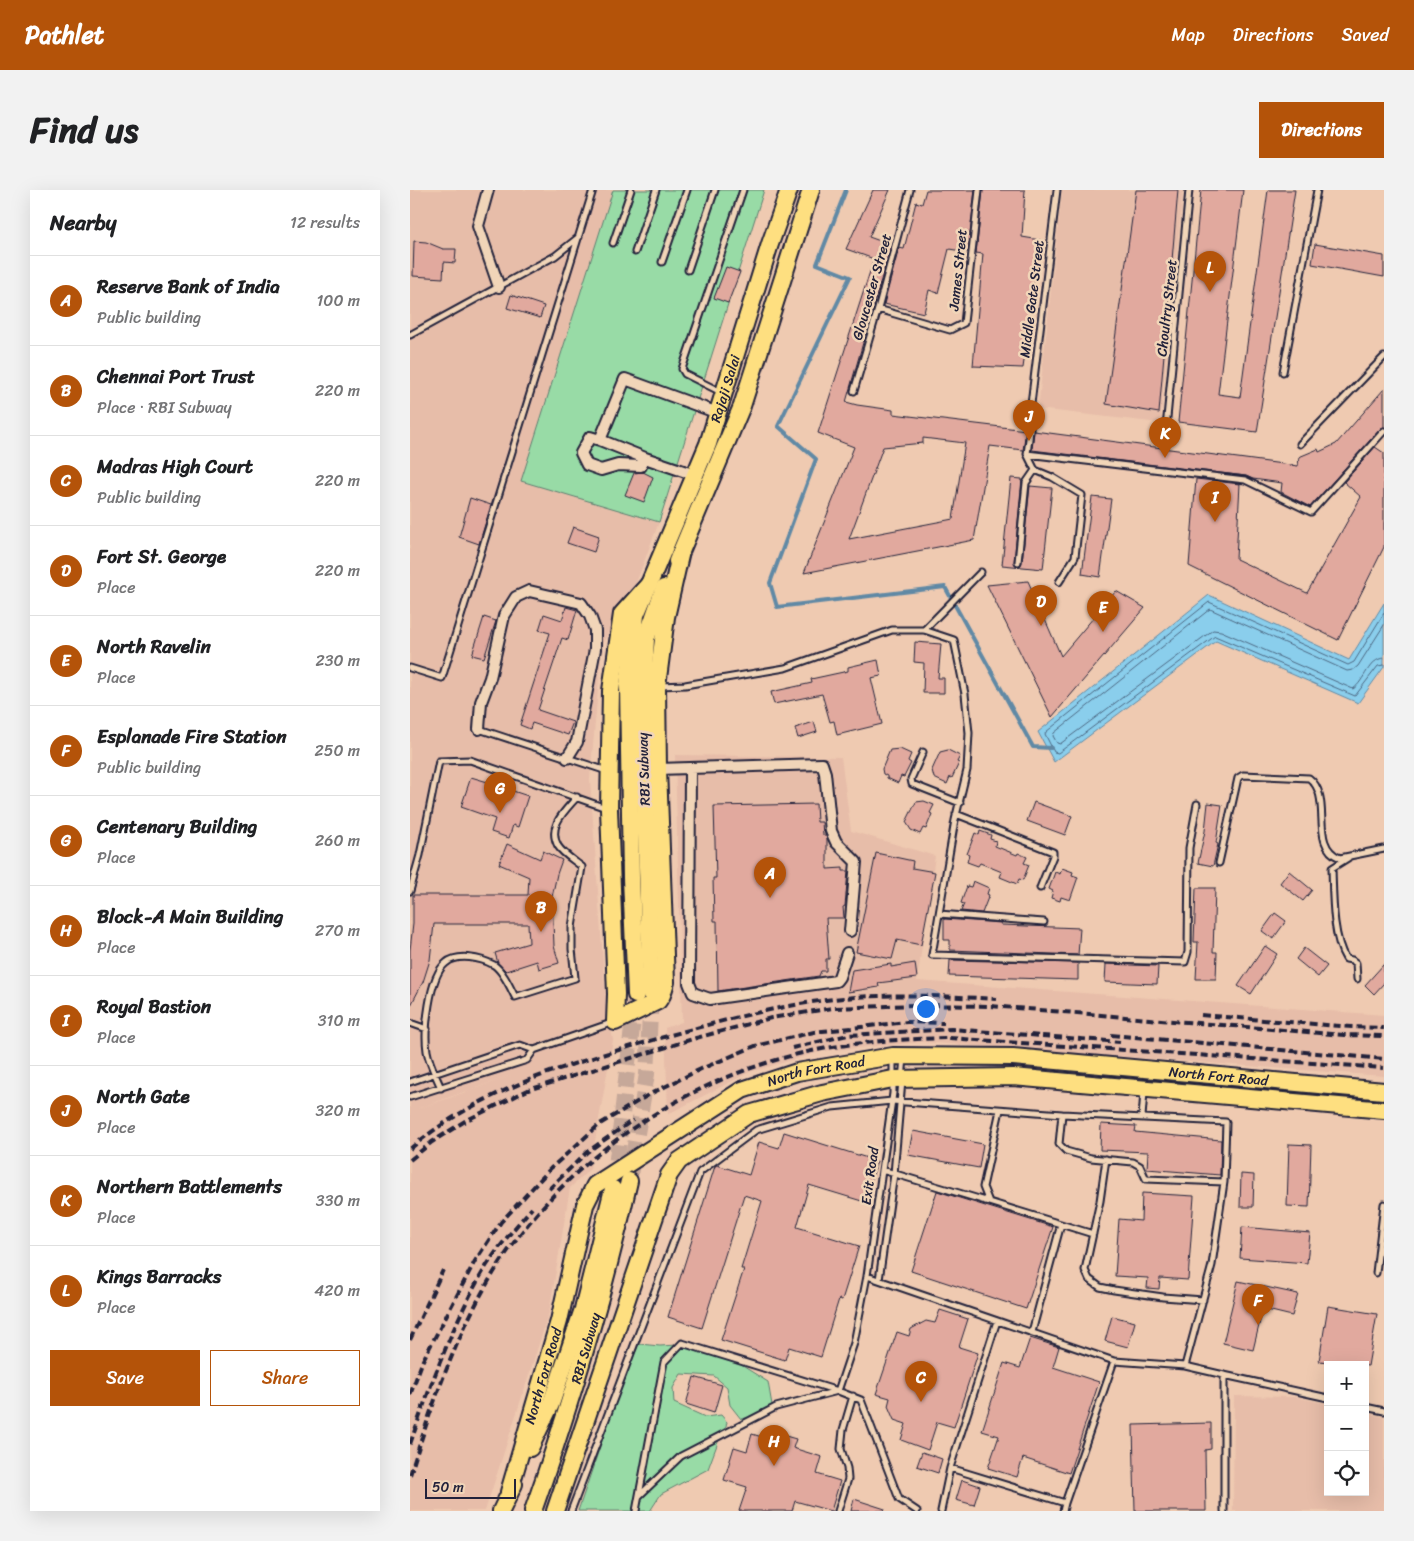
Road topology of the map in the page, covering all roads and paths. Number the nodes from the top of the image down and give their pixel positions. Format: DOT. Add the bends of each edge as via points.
graph roads {
  1 [pos="488,190"];
  2 [pos="594,190"];
  3 [pos="631,190"];
  4 [pos="656,190"];
  5 [pos="687,190"];
  6 [pos="715,190"];
  7 [pos="743,190"];
  8 [pos="790,190"];
  9 [pos="811,190"];
  10 [pos="910,190"];
  11 [pos="979,190"];
  12 [pos="1057,190"];
  13 [pos="1189,190"];
  14 [pos="1317,190"];
  15 [pos="579,236"];
  16 [pos="613,243"];
  17 [pos="635,252"];
  18 [pos="662,262"];
  19 [pos="688,270"];
  20 [pos="499,286"];
  21 [pos="878,309"];
  22 [pos="410,335"];
  23 [pos="1384,356"];
  24 [pos="1283,372"];
  25 [pos="854,391"];
  26 [pos="724,394"];
  27 [pos="718,413"];
  28 [pos="1166,428"];
  29 [pos="1384,431"];
  30 [pos="600,440"];
  31 [pos="1300,444"];
  32 [pos="1027,454"];
  33 [pos="645,458"];
  34 [pos="1035,470"];
  35 [pos="695,475"];
  36 [pos="681,551"];
  37 [pos="1018,562"];
  38 [pos="982,572"];
  39 [pos="1059,582"];
  40 [pos="649,584"];
  41 [pos="924,630"];
  42 [pos="410,668"];
  43 [pos="657,686"];
  44 [pos="479,729"];
  45 [pos="923,752"];
  46 [pos="567,758"];
  47 [pos="690,768"];
  48 [pos="658,769"];
  49 [pos="610,772"];
  50 [pos="577,797"];
  51 [pos="960,803"];
  52 [pos="1197,804"];
  53 [pos="609,809"];
  54 [pos="956,814"];
  55 [pos="1384,850"];
  56 [pos="1354,854"];
  57 [pos="1219,863"];
  58 [pos="1040,888"];
  59 [pos="410,891"];
  60 [pos="939,914"];
  61 [pos="1044,922"];
  62 [pos="850,930"];
  63 [pos="847,953"];
  64 [pos="1357,979"];
  65 [pos="615,1022"];
  66 [pos="410,1023"];
  67 [pos="427,1029"];
  68 [pos="534,1050"];
  69 [pos="898,1056"];
  70 [pos="436,1075"];
  71 [pos="898,1078"];
  72 [pos="410,1082"];
  73 [pos="441,1088"];
  74 [pos="1144,1089"];
  75 [pos="1384,1091"];
  76 [pos="410,1097"];
  77 [pos="892,1102"];
  78 [pos="901,1102"];
  79 [pos="1000,1110"];
  80 [pos="1384,1110"];
  81 [pos="1062,1114"];
  82 [pos="1142,1117"];
  83 [pos="662,1144"];
  84 [pos="1106,1159"];
  85 [pos="679,1161"];
  86 [pos="882,1170"];
  87 [pos="894,1174"];
  88 [pos="628,1181"];
  89 [pos="1224,1182"];
  90 [pos="613,1189"];
  91 [pos="989,1202"];
  92 [pos="1384,1204"];
  93 [pos="1062,1224"];
  94 [pos="1092,1234"];
  95 [pos="1376,1274"];
  96 [pos="867,1276"];
  97 [pos="879,1280"];
  98 [pos="1203,1300"];
  99 [pos="997,1321"];
  100 [pos="1032,1332"];
  101 [pos="1114,1361"];
  102 [pos="1185,1366"];
  103 [pos="1224,1375"];
  104 [pos="838,1391"];
  105 [pos="853,1396"];
  106 [pos="1324,1397"];
  107 [pos="1369,1408"];
  108 [pos="1384,1411"];
  109 [pos="950,1468"];
  110 [pos="509,1492"];
  111 [pos="639,1496"];
  112 [pos="1065,1503"];
  113 [pos="501,1511"];
  114 [pos="533,1511"];
  115 [pos="555,1511"];
  116 [pos="570,1511"];
  117 [pos="636,1511"];
  118 [pos="838,1511"];
  119 [pos="917,1511"];
  120 [pos="941,1511"];
  121 [pos="1062,1511"];
  122 [pos="1224,1511"];
  1 -- 20 [label="street" via="478,226"];
  2 -- 15 [label="lane"];
  3 -- 16 [label="lane"];
  4 -- 17 [label="lane"];
  5 -- 18 [label="lane"];
  6 -- 19 [label="lane"];
  7 -- 26 [label="lane" via="682,370"];
  8 -- 26 [label="main road, Rajaji Salai"];
  9 -- 36 [label="main road, Rajaji Salai" via="742,406"];
  10 -- 21 [label="lane, Gloucester Street"];
  11 -- 21 [label="lane, James Street" via="964,323 950,330"];
  12 -- 32 [label="lane, Middle Gate Street"];
  13 -- 28 [label="lane, Choultry Street"];
  14 -- 24 [label="lane"];
  15 -- 20 [label="lane" via="555,256"];
  15 -- 42 [label="lane" via="442,678"];
  20 -- 22 [label="lane"];
  21 -- 25 [label="lane, Gloucester Street"];
  23 -- 31 [label="lane"];
  26 -- 27 [label="main road, Rajaji Salai"];
  27 -- 30 [label="street" via="625,379"];
  27 -- 35 [label="main road, Rajaji Salai"];
  29 -- 32 [label="lane" via="1311,512 1245,480"];
  30 -- 33 [label="street"];
  30 -- 33 [label="street" via="590,437 581,453 587,465 600,470 618,465 641,466"];
  32 -- 34 [label="lane"];
  33 -- 35 [label="street"];
  34 -- 37 [label="lane" via="1026,483"];
  34 -- 39 [label="lane" via="1082,496 1075,557"];
  35 -- 40 [label="main road, Rajaji Salai"];
  36 -- 40 [label="main road, RBI Subway" via="658,601 646,639 642,706 643,995 631,878 628,685 636,615"];
  36 -- 43 [label="main road" via="666,617"];
  38 -- 41 [label="lane"];
  40 -- 49 [label="main road" via="622,614 611,691"];
  41 -- 43 [label="lane" via="892,630 785,668 685,685"];
  41 -- 51 [label="lane" via="954,640 960,668 969,733 968,770"];
  43 -- 48 [label="main road"];
  44 -- 46 [label="lane"];
  44 -- 46 [label="street" via="481,702 504,616 516,597 529,590 581,603 595,630 595,649 577,742"];
  45 -- 51 [label="lane" via="911,779 912,784"];
  46 -- 49 [label="lane"];
  47 -- 48 [label="street"];
  47 -- 62 [label="street" via="822,764 831,832 836,842 856,862"];
  47 -- 63 [label="street" via="689,983 692,993 710,999 836,981"];
  48 -- 65 [label="main road" via="666,982 658,1001"];
  49 -- 53 [label="main road"];
  50 -- 53 [label="lane"];
  50 -- 59 [label="lane" via="470,760 439,761"];
  50 -- 67 [label="lane" via="557,822 554,833 558,847 582,867 572,927 575,978 515,997 494,966 471,957 457,958 446,963 437,976"];
  51 -- 54 [label="lane"];
  52 -- 60 [label="lane" via="1190,848 1188,952 1185,962 932,955"];
  53 -- 65 [label="main road"];
  54 -- 58 [label="lane" via="1053,852"];
  54 -- 60 [label="lane"];
  55 -- 56 [label="lane"];
  56 -- 57 [label="lane" via="1340,858 1327,850 1320,792 1317,784 1309,778 1243,775 1238,778"];
  56 -- 64 [label="lane" via="1332,868 1337,935 1342,954 1356,963"];
  60 -- 61 [label="lane"];
  65 -- 68 [label="lane"];
  66 -- 67 [label="lane"];
  67 -- 70 [label="lane" via="427,1052"];
  68 -- 70 [label="lane" via="520,1045"];
  68 -- 73 [label="lane" via="527,1060"];
  69 -- 71 [label="lane"];
  69 -- 71 [label="lane"];
  69 -- 75 [label="main road, North Fort Road" via="1013,1057"];
  69 -- 83 [label="main road, North Fort Road" via="797,1072 742,1090"];
  70 -- 72 [label="lane"];
  70 -- 73 [label="lane"];
  71 -- 74 [label="main road, North Fort Road" via="1013,1077"];
  71 -- 77 [label="lane, Exit Road"];
  71 -- 78 [label="lane"];
  71 -- 85 [label="main road, North Fort Road" via="822,1093 750,1114"];
  73 -- 76 [label="lane"];
  74 -- 80 [label="main road, North Fort Road"];
  74 -- 82 [label="lane"];
  77 -- 78 [label="lane"];
  77 -- 86 [label="lane, Exit Road"];
  77 -- 116 [label="lane" via="832,1107 756,1130 700,1172"];
  78 -- 79 [label="lane"];
  78 -- 87 [label="lane"];
  79 -- 81 [label="lane"];
  79 -- 91 [label="lane" via="983,1187"];
  81 -- 82 [label="lane"];
  81 -- 84 [label="lane" via="1060,1144 1066,1151"];
  82 -- 89 [label="lane" via="1226,1122"];
  83 -- 85 [label="main road"];
  83 -- 110 [label="main road, North Fort Road" via="595,1185 585,1205 559,1320"];
  84 -- 89 [label="lane" via="1133,1162 1140,1166 1146,1179"];
  84 -- 94 [label="lane"];
  85 -- 115 [label="main road, North Fort Road" via="669,1175"];
  86 -- 87 [label="lane"];
  86 -- 96 [label="lane, Exit Road"];
  87 -- 91 [label="lane"];
  87 -- 97 [label="lane"];
  88 -- 114 [label="main road, RBI Subway" via="576,1380"];
  89 -- 98 [label="lane" via="1212,1265"];
  90 -- 110 [label="main road, RBI Subway" via="583,1310 551,1404"];
  91 -- 93 [label="lane"];
  92 -- 95 [label="lane"];
  93 -- 94 [label="lane"];
  93 -- 100 [label="lane"];
  94 -- 98 [label="lane" via="1085,1270 1089,1279 1100,1286"];
  96 -- 97 [label="lane"];
  96 -- 104 [label="lane, Exit Road" via="854,1343"];
  97 -- 99 [label="lane"];
  98 -- 102 [label="lane"];
  99 -- 100 [label="lane"];
  99 -- 109 [label="lane"];
  100 -- 101 [label="lane"];
  101 -- 102 [label="lane"];
  101 -- 112 [label="lane"];
  102 -- 103 [label="lane"];
  103 -- 106 [label="lane"];
  103 -- 122 [label="lane"];
  104 -- 105 [label="lane"];
  104 -- 111 [label="lane" via="776,1407 681,1456"];
  104 -- 111 [label="lane" via="682,1343 664,1362"];
  105 -- 118 [label="lane" via="841,1449 848,1479"];
  105 -- 119 [label="lane" via="861,1400 899,1499"];
  107 -- 108 [label="lane"];
  109 -- 112 [label="lane"];
  109 -- 120 [label="lane"];
  110 -- 113 [label="main road, RBI Subway"];
  111 -- 117 [label="lane"];
  112 -- 121 [label="lane"];
}
